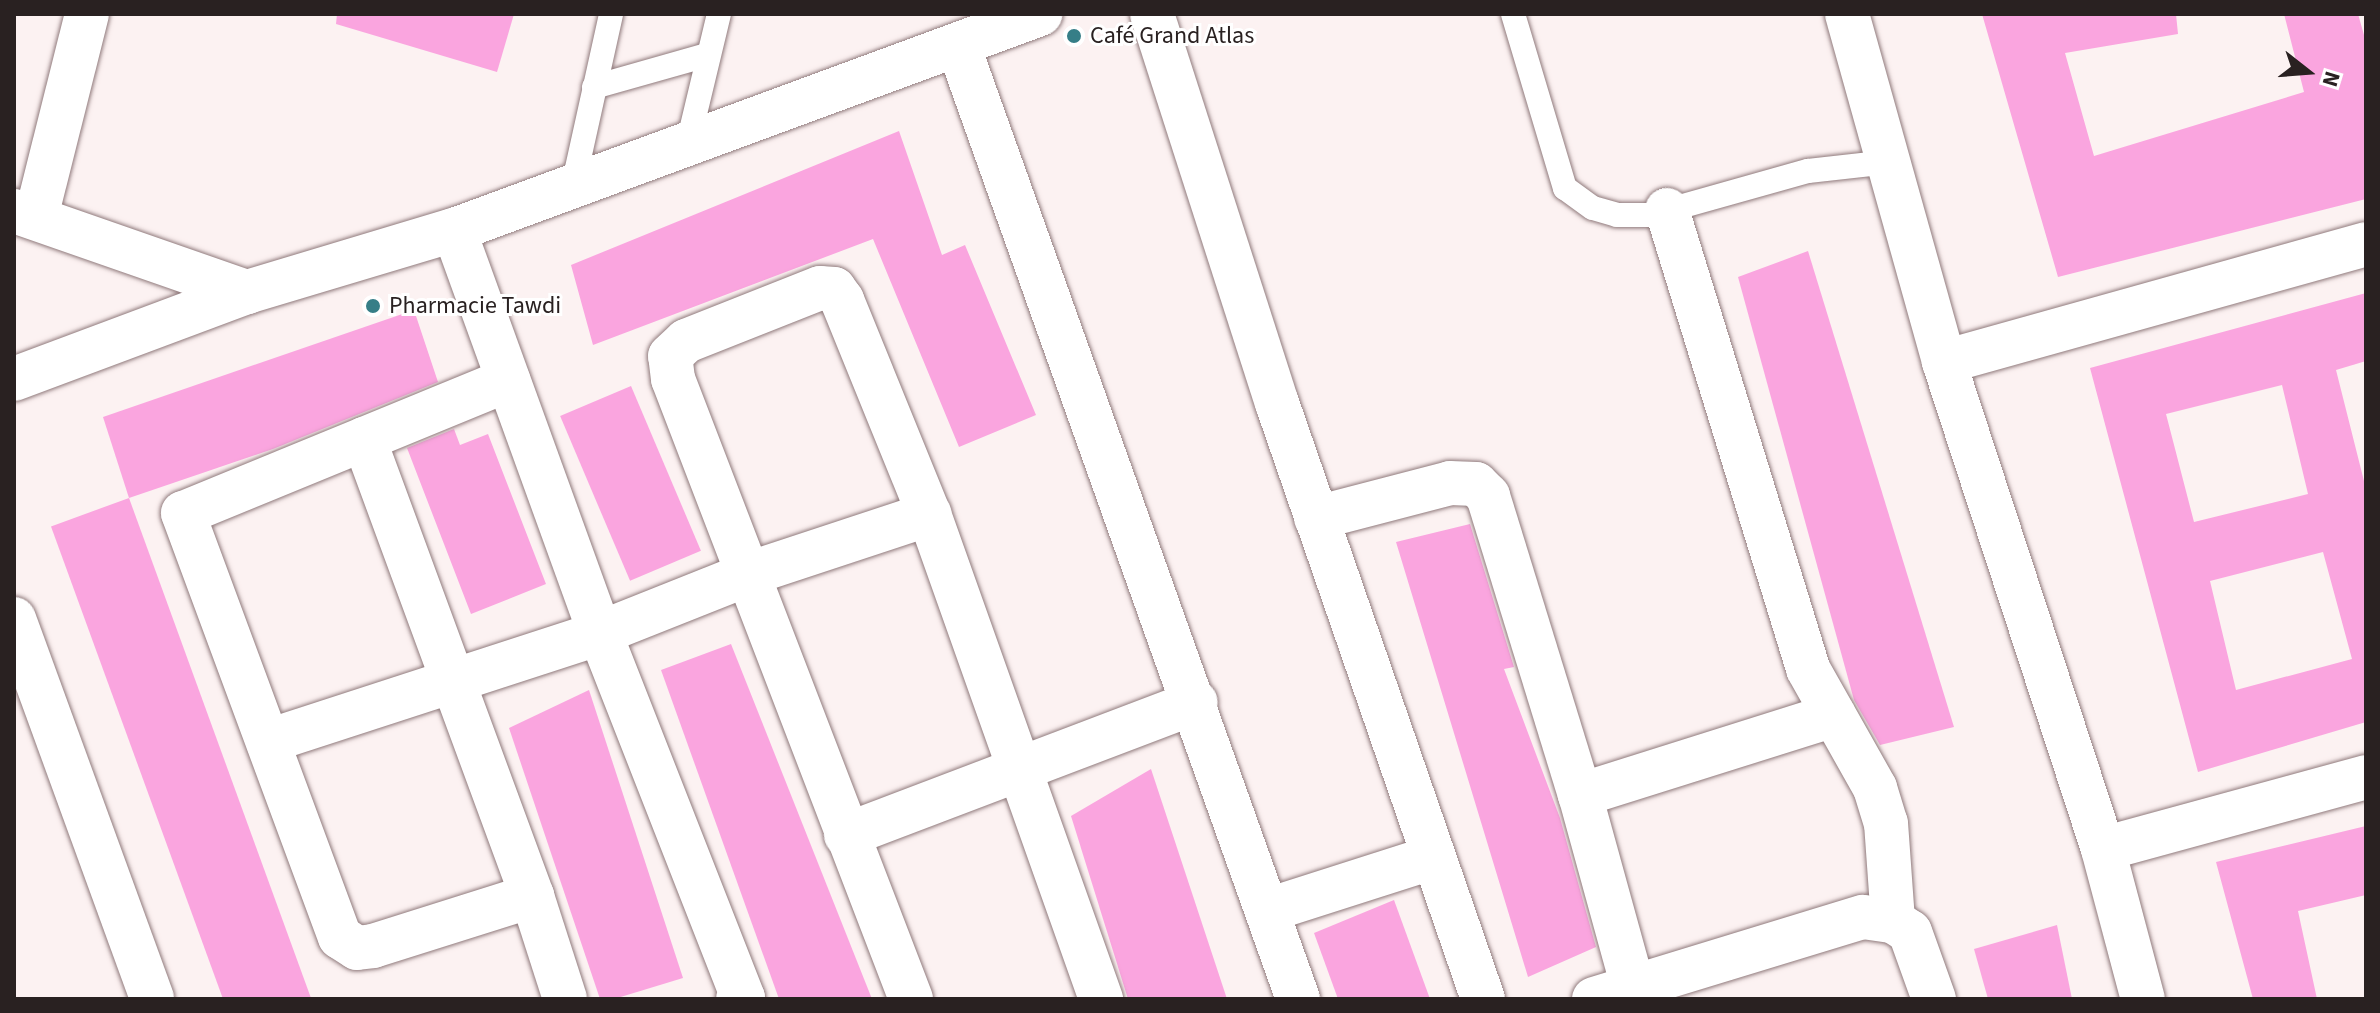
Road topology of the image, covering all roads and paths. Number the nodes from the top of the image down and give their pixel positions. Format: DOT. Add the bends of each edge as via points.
graph roads {
  1 [pos="87,14"];
  2 [pos="611,14"];
  3 [pos="719,14"];
  4 [pos="1040,14"];
  5 [pos="1152,14"];
  6 [pos="1513,14"];
  7 [pos="1847,14"];
  8 [pos="976,31"];
  9 [pos="707,55"];
  10 [pos="594,87"];
  11 [pos="688,143"];
  12 [pos="1888,162"];
  13 [pos="573,186"];
  14 [pos="1667,210"];
  15 [pos="25,214"];
  16 [pos="454,230"];
  17 [pos="2366,244"];
  18 [pos="247,292"];
  19 [pos="1944,362"];
  20 [pos="14,379"];
  21 [pos="508,380"];
  22 [pos="364,439"];
  23 [pos="929,514"];
  24 [pos="1316,518"];
  25 [pos="751,573"];
  26 [pos="14,619"];
  27 [pos="600,633"];
  28 [pos="450,679"];
  29 [pos="1196,702"];
  30 [pos="1834,715"];
  31 [pos="268,741"];
  32 [pos="1019,772"];
  33 [pos="2366,777"];
  34 [pos="1580,795"];
  35 [pos="846,835"];
  36 [pos="2103,849"];
  37 [pos="1431,858"];
  38 [pos="532,896"];
  39 [pos="1268,910"];
  40 [pos="1893,921"];
  41 [pos="1613,993"];
  42 [pos="152,999"];
  43 [pos="565,999"];
  44 [pos="742,999"];
  45 [pos="911,999"];
  46 [pos="1101,999"];
  47 [pos="1298,999"];
  48 [pos="1483,999"];
  49 [pos="1934,999"];
  50 [pos="2143,999"];
  1 -- 15 [label="street"];
  2 -- 10 [label="lane"];
  3 -- 9 [label="lane"];
  4 -- 8 [label="street"];
  5 -- 24 [label="street"];
  6 -- 14 [label="lane" via="1565,188 1593,208 1617,215"];
  7 -- 12 [label="street"];
  8 -- 11 [label="street"];
  8 -- 29 [label="street"];
  9 -- 10 [label="lane"];
  9 -- 11 [label="lane"];
  10 -- 13 [label="lane"];
  11 -- 13 [label="street"];
  12 -- 14 [label="lane" via="1808,171"];
  12 -- 19 [label="street"];
  13 -- 16 [label="street"];
  14 -- 30 [label="street" via="1791,622 1808,669"];
  15 -- 18 [label="street"];
  16 -- 18 [label="street"];
  16 -- 21 [label="street"];
  17 -- 19 [label="street"];
  18 -- 20 [label="street"];
  19 -- 36 [label="street"];
  21 -- 22 [label="street"];
  21 -- 27 [label="street"];
  22 -- 28 [label="street"];
  22 -- 31 [label="street" via="183,513"];
  23 -- 25 [label="street"];
  23 -- 25 [label="street" via="842,300 834,289 820,288 686,341 670,356 673,379"];
  23 -- 32 [label="street"];
  24 -- 34 [label="street" via="1450,483 1476,484 1488,496"];
  24 -- 37 [label="street"];
  25 -- 27 [label="street"];
  25 -- 35 [label="street"];
  26 -- 42 [label="street"];
  27 -- 28 [label="street"];
  27 -- 44 [label="street"];
  28 -- 31 [label="street"];
  28 -- 38 [label="street"];
  29 -- 32 [label="street"];
  29 -- 39 [label="street"];
  30 -- 34 [label="street"];
  30 -- 40 [label="street" via="1875,788 1886,823"];
  31 -- 38 [label="street" via="340,937 357,948"];
  32 -- 35 [label="street"];
  32 -- 46 [label="street"];
  33 -- 36 [label="street"];
  34 -- 41 [label="street"];
  35 -- 45 [label="street"];
  36 -- 50 [label="street"];
  37 -- 39 [label="street"];
  37 -- 48 [label="street"];
  38 -- 43 [label="street"];
  39 -- 47 [label="street"];
  40 -- 41 [label="street" via="1859,918"];
  40 -- 49 [label="street" via="1910,932"];
}
